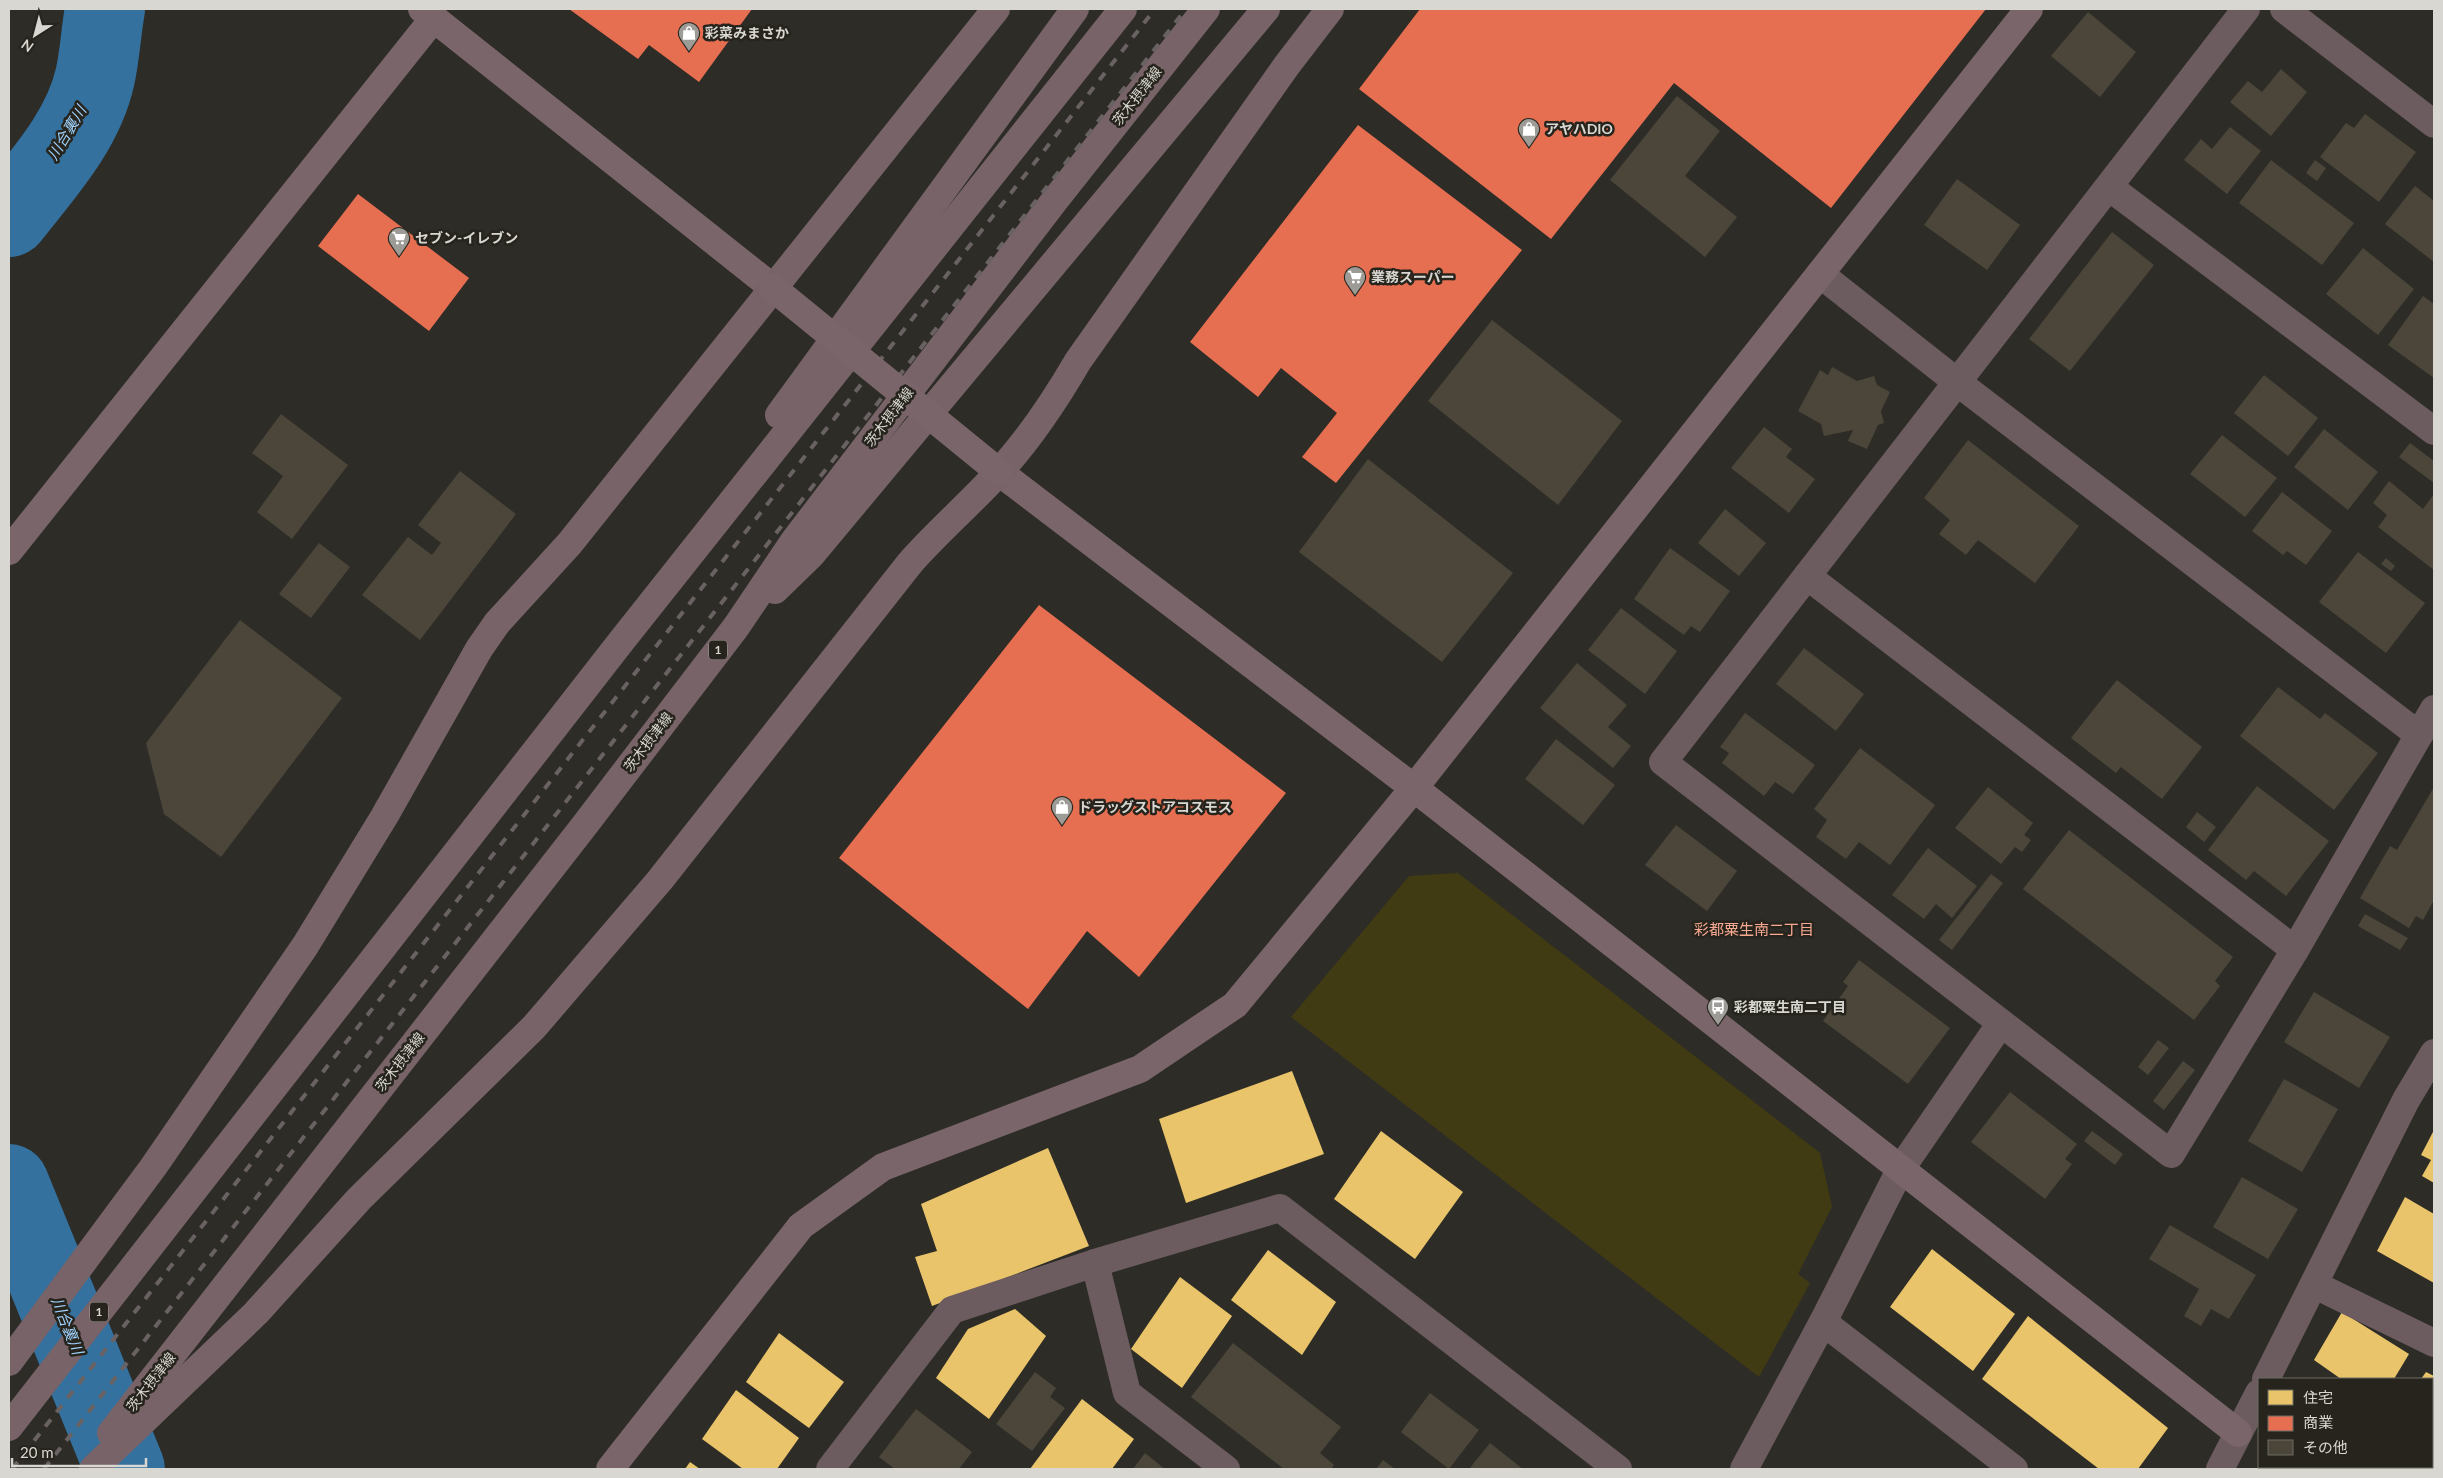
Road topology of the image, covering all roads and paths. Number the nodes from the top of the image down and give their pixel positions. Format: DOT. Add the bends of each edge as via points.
graph roads {
  1 [pos="996,9"];
  2 [pos="1075,9"];
  3 [pos="1123,9"];
  4 [pos="1206,9"];
  5 [pos="1266,9"];
  6 [pos="1330,9"];
  7 [pos="2029,9"];
  8 [pos="2246,9"];
  9 [pos="2284,9"];
  10 [pos="433,12"];
  11 [pos="2434,124"];
  12 [pos="2109,187"];
  13 [pos="1820,274"];
  14 [pos="773,288"];
  15 [pos="1957,382"];
  16 [pos="2434,431"];
  17 [pos="999,472"];
  18 [pos="9,551"];
  19 [pos="673,576"];
  20 [pos="1807,576"];
  21 [pos="736,627"];
  22 [pos="2434,709"];
  23 [pos="2419,735"];
  24 [pos="1414,788"];
  25 [pos="2295,950"];
  26 [pos="2001,1022"];
  27 [pos="2434,1053"];
  28 [pos="1900,1170"];
  29 [pos="1095,1264"];
  30 [pos="2314,1285"];
  31 [pos="1823,1322"];
  32 [pos="2434,1343"];
  33 [pos="9,1362"];
  34 [pos="2267,1378"];
  35 [pos="2258,1394"];
  36 [pos="9,1427"];
  37 [pos="2238,1433"];
  38 [pos="82,1469"];
  39 [pos="93,1469"];
  40 [pos="610,1469"];
  41 [pos="830,1469"];
  42 [pos="1226,1469"];
  43 [pos="1618,1469"];
  44 [pos="1744,1469"];
  45 [pos="2014,1469"];
  46 [pos="2220,1469"];
  1 -- 14 [label="main road"];
  2 -- 19 [label="main road" via="686,544"];
  3 -- 19 [label="main road, 1"];
  4 -- 21 [label="main road, 茨木摂津線 / 1" via="794,541"];
  5 -- 21 [label="main road" via="811,555"];
  6 -- 17 [label="main road" via="1078,361 1059,393"];
  7 -- 13 [label="street"];
  8 -- 12 [label="street"];
  9 -- 11 [label="street"];
  10 -- 14 [label="street"];
  10 -- 18 [label="street"];
  12 -- 15 [label="street"];
  12 -- 16 [label="street"];
  13 -- 15 [label="street"];
  13 -- 24 [label="street"];
  14 -- 17 [label="street, bridge"];
  14 -- 33 [label="main road" via="570,543 497,623 465,671 407,778 336,897 256,1020 154,1166"];
  15 -- 20 [label="street"];
  15 -- 23 [label="street"];
  17 -- 24 [label="street"];
  17 -- 39 [label="main road" via="936,532 910,563 660,880 552,1007 484,1078 358,1199 256,1313"];
  19 -- 36 [label="main road, 1"];
  20 -- 25 [label="street"];
  20 -- 26 [label="street" via="1663,762"];
  21 -- 38 [label="main road, 茨木摂津線 / 1"];
  22 -- 23 [label="street"];
  23 -- 25 [label="street"];
  24 -- 28 [label="street"];
  24 -- 40 [label="street" via="1236,1005 1140,1069 882,1167 801,1226"];
  25 -- 26 [label="street" via="2171,1154"];
  26 -- 28 [label="street"];
  27 -- 30 [label="street" via="2406,1100"];
  28 -- 31 [label="street"];
  28 -- 37 [label="street"];
  29 -- 41 [label="street" via="952,1310"];
  29 -- 42 [label="street" via="1127,1393"];
  29 -- 43 [label="street" via="1280,1208"];
  30 -- 32 [label="street"];
  30 -- 34 [label="street"];
  31 -- 44 [label="street"];
  31 -- 45 [label="street"];
  35 -- 37 [label="street"];
  37 -- 46 [label="street"];
}
